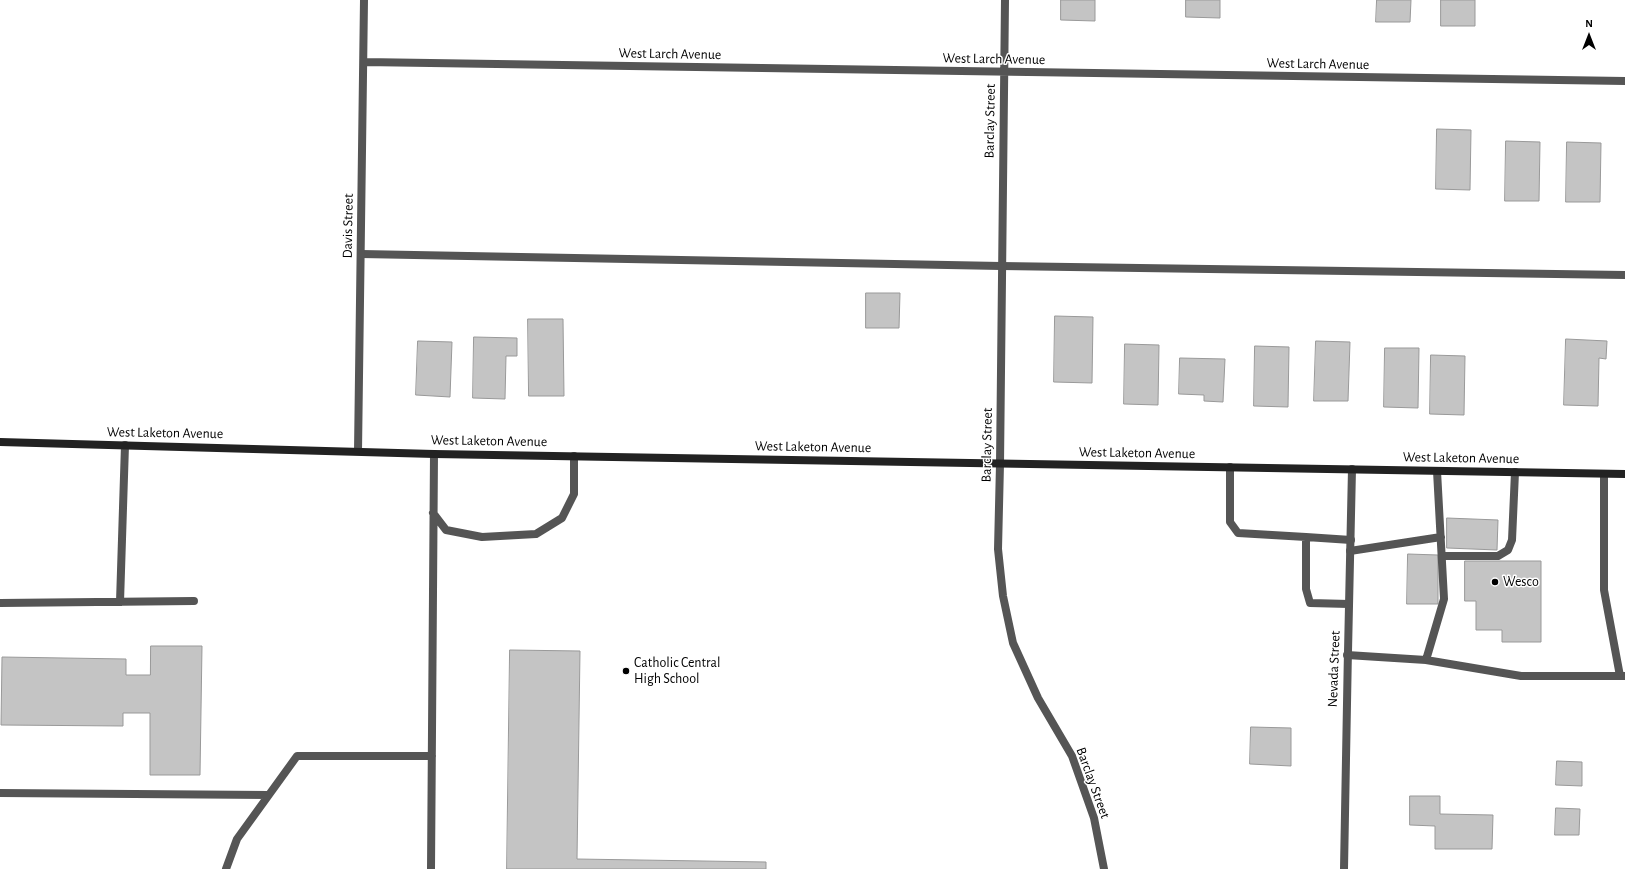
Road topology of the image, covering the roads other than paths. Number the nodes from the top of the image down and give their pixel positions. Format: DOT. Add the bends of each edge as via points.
graph roads {
  1 [pos="364,0"];
  2 [pos="1004,0"];
  3 [pos="364,62"];
  4 [pos="1003,72"];
  5 [pos="1625,81"];
  6 [pos="361,254"];
  7 [pos="1001,266"];
  8 [pos="1625,275"];
  9 [pos="0,442"];
  10 [pos="124,445"];
  11 [pos="358,451"];
  12 [pos="434,454"];
  13 [pos="574,456"];
  14 [pos="1000,464"];
  15 [pos="1230,467"];
  16 [pos="1352,469"];
  17 [pos="1437,470"];
  18 [pos="1514,472"];
  19 [pos="1604,474"];
  20 [pos="1625,474"];
  21 [pos="433,513"];
  22 [pos="1306,537"];
  23 [pos="1441,537"];
  24 [pos="1351,540"];
  25 [pos="1350,551"];
  26 [pos="1442,556"];
  27 [pos="194,601"];
  28 [pos="120,602"];
  29 [pos="0,603"];
  30 [pos="1349,604"];
  31 [pos="1347,655"];
  32 [pos="1426,660"];
  33 [pos="1623,676"];
  34 [pos="432,756"];
  35 [pos="0,794"];
  36 [pos="268,795"];
  37 [pos="226,869"];
  38 [pos="431,869"];
  39 [pos="1104,869"];
  40 [pos="1344,869"];
  1 -- 3 [label="street, Davis Street"];
  2 -- 4 [label="street, Barclay Street"];
  3 -- 4 [label="street, West Larch Avenue"];
  3 -- 6 [label="street, Davis Street"];
  4 -- 5 [label="street, West Larch Avenue"];
  4 -- 7 [label="street, Barclay Street"];
  6 -- 7 [label="street"];
  6 -- 11 [label="street, Davis Street"];
  7 -- 8 [label="street"];
  7 -- 14 [label="street, Barclay Street"];
  9 -- 10 [label="main road, West Laketon Avenue"];
  10 -- 11 [label="main road, West Laketon Avenue"];
  10 -- 28 [label="street"];
  11 -- 12 [label="main road, West Laketon Avenue"];
  12 -- 13 [label="main road, West Laketon Avenue"];
  12 -- 21 [label="street"];
  13 -- 14 [label="main road, West Laketon Avenue"];
  13 -- 21 [label="street" via="574,494 562,518 536,534 482,537 446,530"];
  14 -- 15 [label="main road, West Laketon Avenue"];
  14 -- 39 [label="street, Barclay Street" via="998,549 1003,596 1013,644 1038,698 1072,756 1094,818"];
  15 -- 16 [label="main road, West Laketon Avenue"];
  15 -- 22 [label="street" via="1230,522 1238,533"];
  16 -- 17 [label="main road, West Laketon Avenue"];
  16 -- 24 [label="street, Nevada Street"];
  17 -- 18 [label="main road, West Laketon Avenue"];
  17 -- 23 [label="street"];
  18 -- 19 [label="main road, West Laketon Avenue"];
  18 -- 26 [label="street" via="1512,540 1508,550 1498,556"];
  19 -- 20 [label="main road, West Laketon Avenue"];
  19 -- 33 [label="street" via="1604,590"];
  21 -- 34 [label="street"];
  22 -- 24 [label="street"];
  22 -- 30 [label="street" via="1306,589 1310,603"];
  23 -- 25 [label="street"];
  23 -- 26 [label="street"];
  24 -- 25 [label="street, Nevada Street"];
  25 -- 30 [label="street, Nevada Street"];
  26 -- 32 [label="street" via="1444,599"];
  27 -- 28 [label="street"];
  28 -- 29 [label="street"];
  30 -- 31 [label="street, Nevada Street"];
  31 -- 32 [label="street"];
  31 -- 40 [label="street, Nevada Street"];
  32 -- 33 [label="street" via="1521,676"];
  34 -- 36 [label="street" via="297,756"];
  34 -- 38 [label="street"];
  35 -- 36 [label="street"];
  36 -- 37 [label="street" via="237,839"];
}
